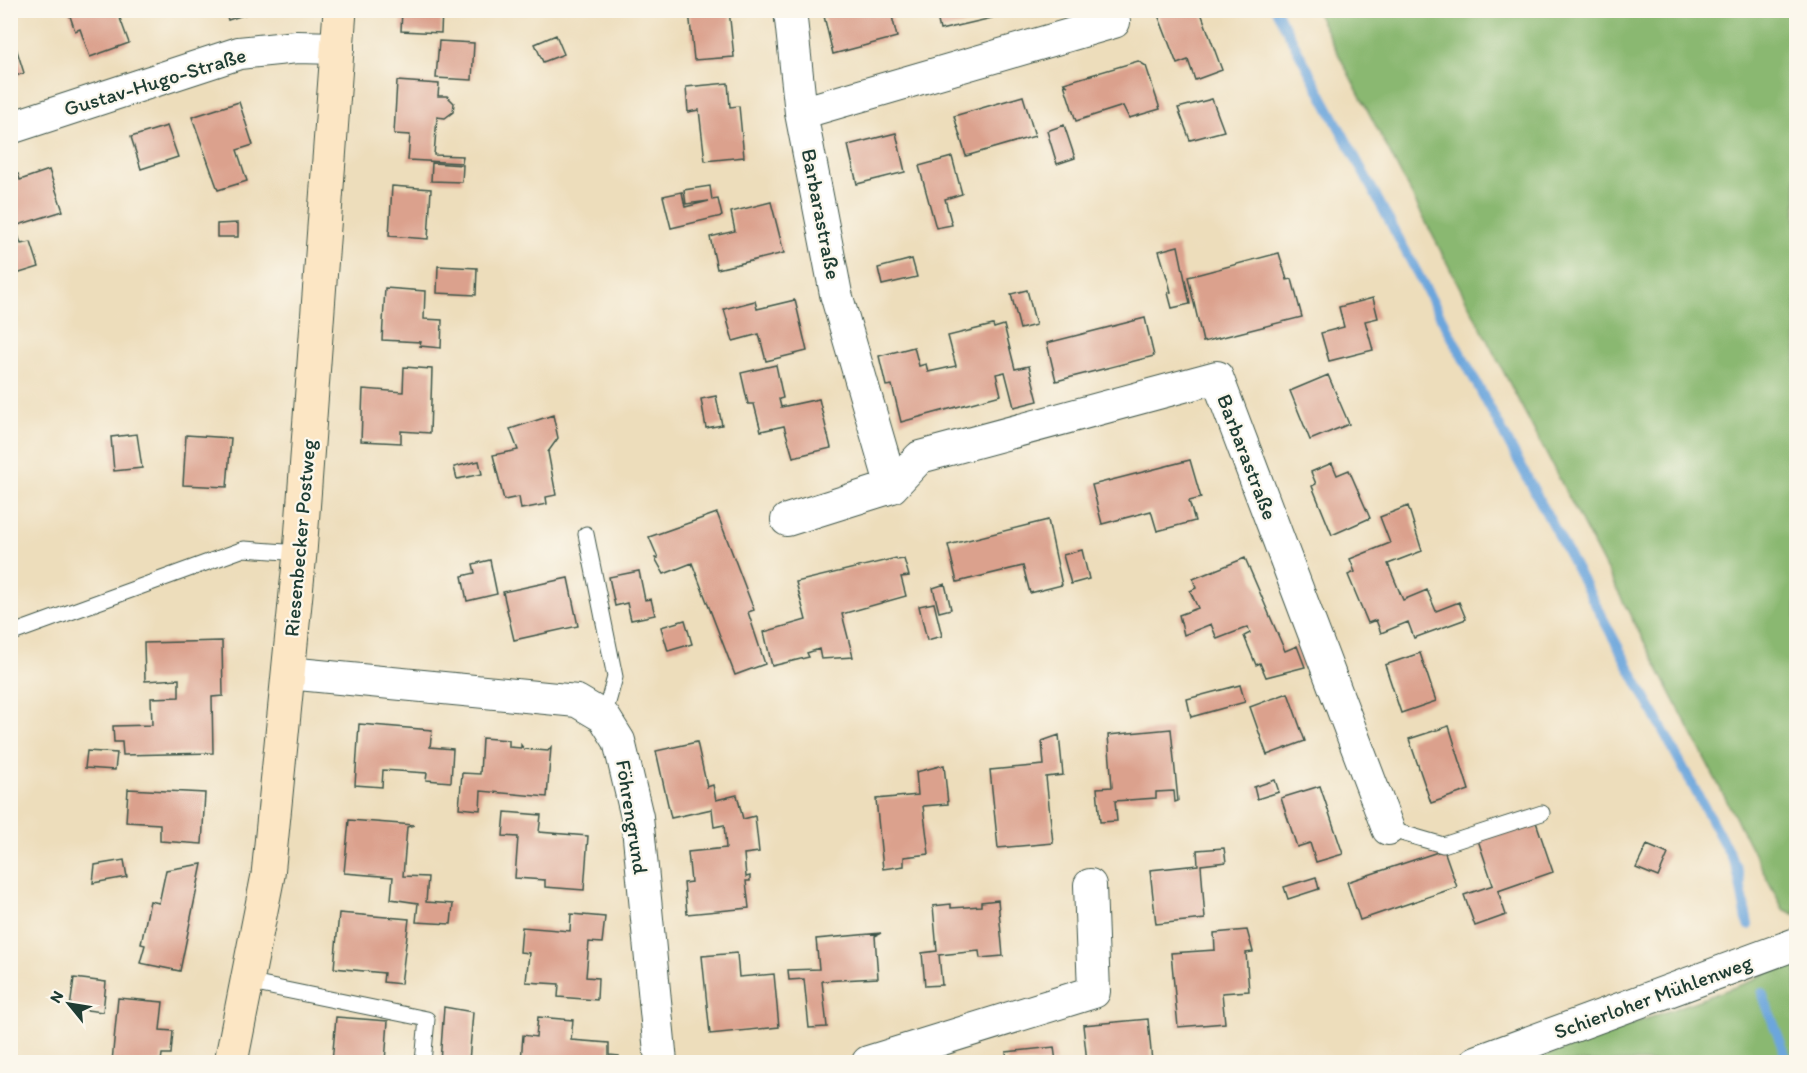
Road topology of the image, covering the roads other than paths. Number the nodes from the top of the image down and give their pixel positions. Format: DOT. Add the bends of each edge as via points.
graph roads {
  1 [pos="340,10"];
  2 [pos="790,10"];
  3 [pos="1114,22"];
  4 [pos="338,48"];
  5 [pos="801,113"];
  6 [pos="10,128"];
  7 [pos="892,487"];
  8 [pos="787,520"];
  9 [pos="586,534"];
  10 [pos="300,553"];
  11 [pos="10,634"];
  12 [pos="288,672"];
  13 [pos="604,717"];
  14 [pos="1542,813"];
  15 [pos="1388,829"];
  16 [pos="1090,885"];
  17 [pos="1797,944"];
  18 [pos="246,982"];
  19 [pos="231,1062"];
  20 [pos="423,1062"];
  21 [pos="661,1062"];
  22 [pos="868,1062"];
  23 [pos="1476,1062"];
  1 -- 4 [label="street, Riesenbecker Postweg"];
  2 -- 5 [label="street, Barbarastraße"];
  3 -- 5 [label="street"];
  4 -- 6 [label="street, Gustav-Hugo-Straße" via="297,47 239,53"];
  4 -- 10 [label="street, Riesenbecker Postweg"];
  5 -- 7 [label="street, Barbarastraße" via="836,294"];
  7 -- 8 [label="street, Barbarastraße"];
  7 -- 15 [label="street, Barbarastraße" via="920,457 1217,377"];
  9 -- 13 [label="lane" via="615,677"];
  10 -- 11 [label="lane" via="244,549"];
  10 -- 12 [label="street, Riesenbecker Postweg"];
  12 -- 13 [label="street, Föhrengrund" via="577,701"];
  12 -- 18 [label="street, Riesenbecker Postweg" via="268,875"];
  13 -- 21 [label="street, Föhrengrund" via="619,741 637,817"];
  14 -- 15 [label="lane" via="1443,845"];
  16 -- 22 [label="street" via="1094,992"];
  17 -- 23 [label="street, Schierloher Mühlenweg"];
  18 -- 19 [label="street, Riesenbecker Postweg"];
  18 -- 20 [label="lane" via="427,1019"];
}
